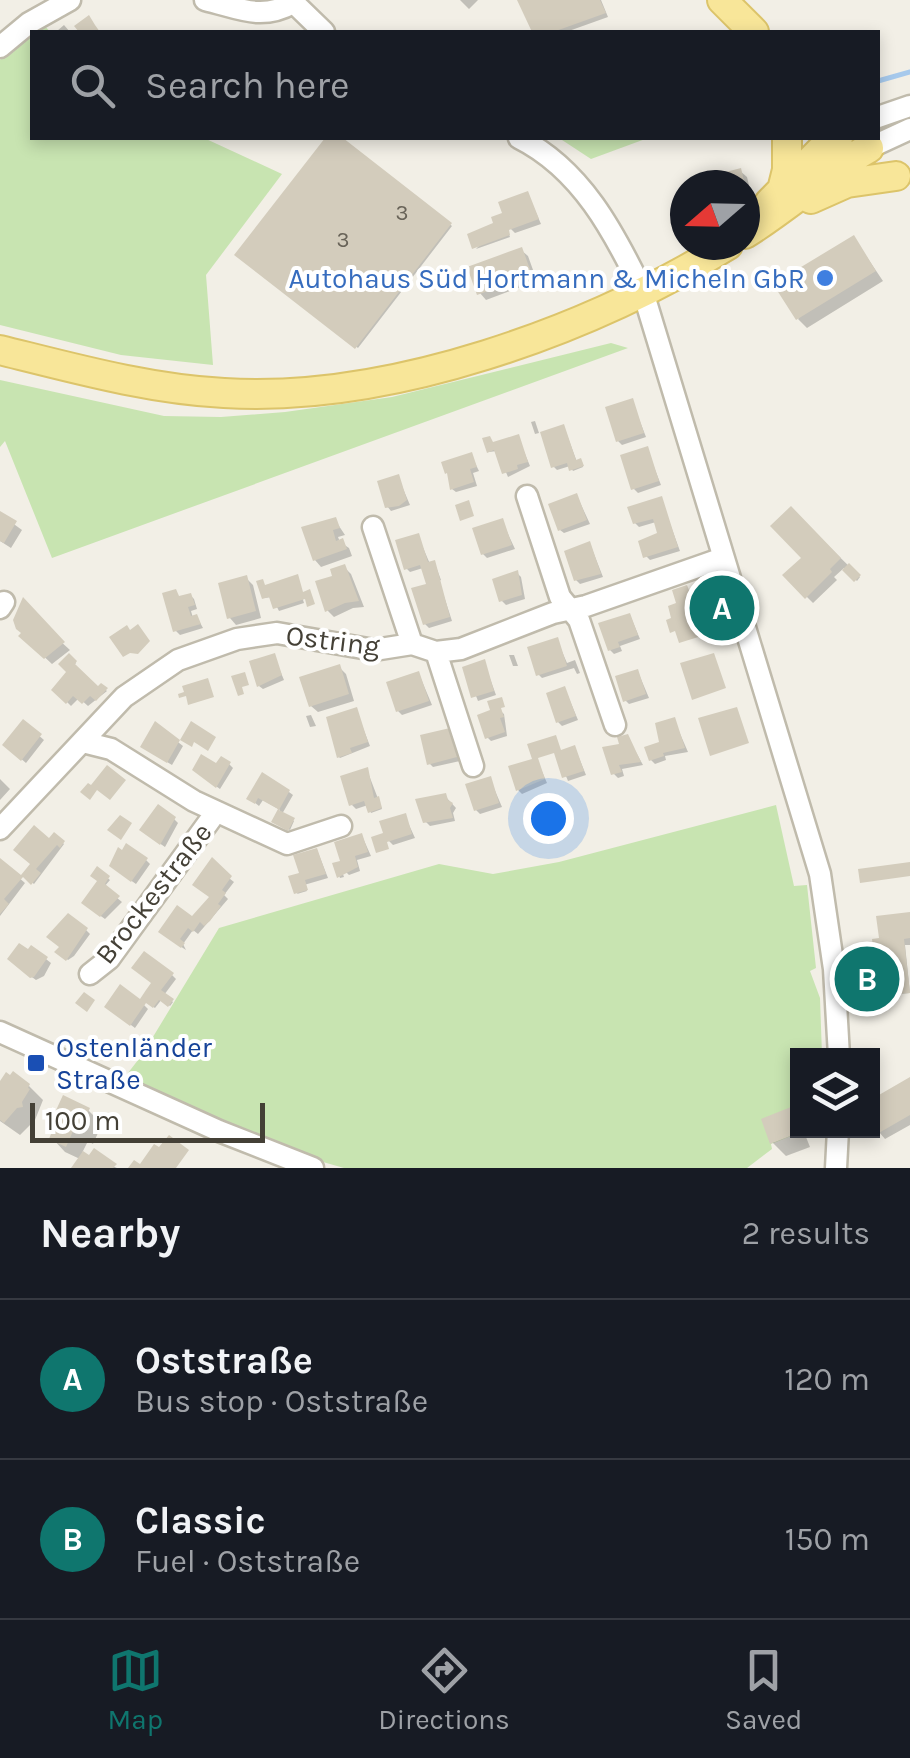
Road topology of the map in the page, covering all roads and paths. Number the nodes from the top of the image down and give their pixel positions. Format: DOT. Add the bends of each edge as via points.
graph roads {
  1 [pos="70,0"];
  2 [pos="205,0"];
  3 [pos="292,1"];
  4 [pos="725,3"];
  5 [pos="322,30"];
  6 [pos="741,30"];
  7 [pos="752,30"];
  8 [pos="0,47"];
  9 [pos="910,106"];
  10 [pos="880,117"];
  11 [pos="910,129"];
  12 [pos="880,138"];
  13 [pos="523,140"];
  14 [pos="788,140"];
  15 [pos="836,140"];
  16 [pos="863,143"];
  17 [pos="903,182"];
  18 [pos="782,198"];
  19 [pos="760,219"];
  20 [pos="701,260"];
  21 [pos="643,292"];
  22 [pos="0,350"];
  23 [pos="526,496"];
  24 [pos="373,527"];
  25 [pos="722,558"];
  26 [pos="568,609"];
  27 [pos="412,644"];
  28 [pos="436,652"];
  29 [pos="615,725"];
  30 [pos="83,742"];
  31 [pos="473,766"];
  32 [pos="216,812"];
  33 [pos="341,826"];
  34 [pos="0,829"];
  35 [pos="90,974"];
  36 [pos="0,1032"];
  37 [pos="839,1048"];
  38 [pos="838,1138"];
  39 [pos="283,1163"];
  40 [pos="313,1168"];
  41 [pos="836,1168"];
  1 -- 8 [label="street"];
  2 -- 3 [label="street" via="261,14"];
  3 -- 5 [label="street"];
  4 -- 6 [label="main road"];
  4 -- 7 [label="main road"];
  9 -- 10 [label="street"];
  11 -- 12 [label="street"];
  13 -- 21 [label="street" via="569,175 612,227"];
  14 -- 18 [label="main road"];
  15 -- 18 [label="main road"];
  16 -- 17 [label="main road"];
  16 -- 18 [label="main road"];
  17 -- 18 [label="main road" via="847,183"];
  18 -- 19 [label="main road"];
  20 -- 21 [label="main road"];
  21 -- 22 [label="main road" via="489,352 389,380 288,392 223,393 118,378"];
  21 -- 25 [label="street"];
  23 -- 26 [label="street"];
  24 -- 27 [label="street"];
  25 -- 26 [label="street"];
  25 -- 37 [label="street" via="820,874"];
  26 -- 28 [label="street"];
  26 -- 29 [label="street" via="579,620"];
  27 -- 28 [label="street, Ostring"];
  27 -- 30 [label="street, Ostring" via="374,650 277,633 237,639 178,660 124,696"];
  28 -- 31 [label="street"];
  30 -- 32 [label="street" via="111,749"];
  30 -- 34 [label="street, Ostring"];
  32 -- 33 [label="street" via="287,844"];
  32 -- 35 [label="street, Brockestraße" via="109,959"];
  36 -- 39 [label="street"];
  38 -- 41 [label="street"];
  39 -- 40 [label="street"];
}
